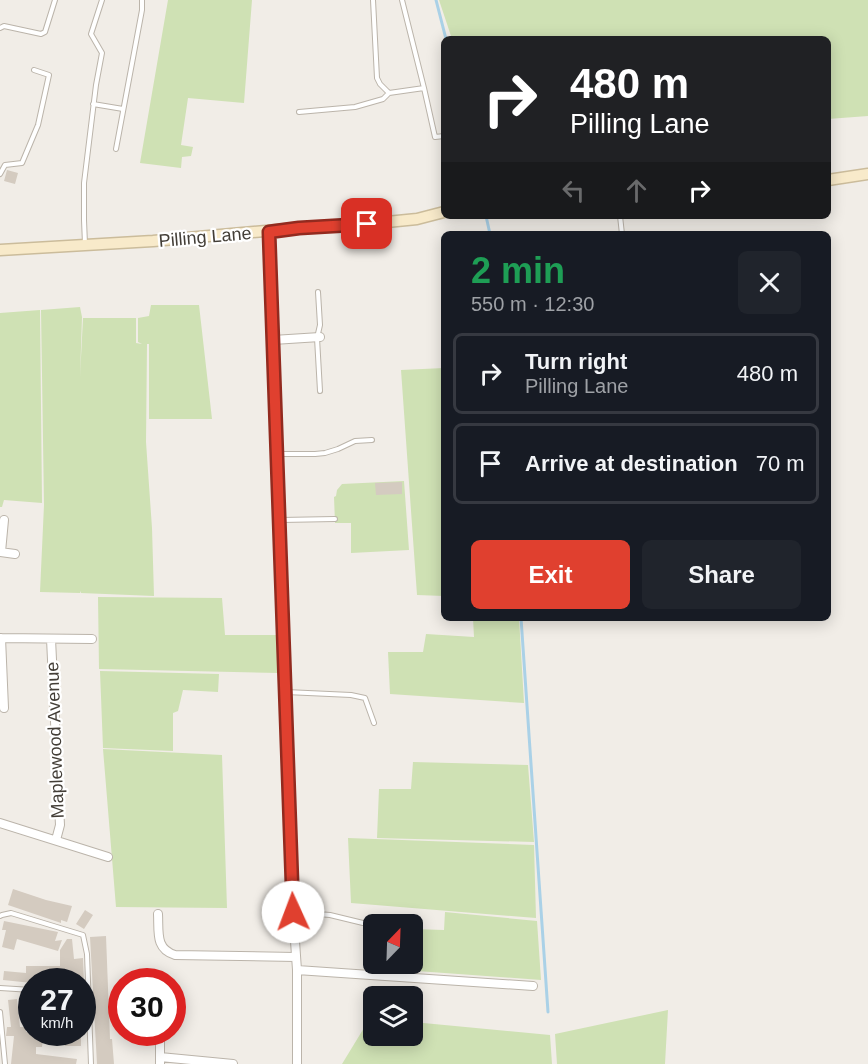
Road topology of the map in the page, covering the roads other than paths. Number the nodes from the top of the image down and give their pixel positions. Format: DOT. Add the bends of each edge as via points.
graph roads {
  1 [pos="55,0"];
  2 [pos="102,0"];
  3 [pos="142,0"];
  4 [pos="373,0"];
  5 [pos="402,0"];
  6 [pos="0,28"];
  7 [pos="34,70"];
  8 [pos="424,88"];
  9 [pos="389,93"];
  10 [pos="93,104"];
  11 [pos="123,109"];
  12 [pos="299,112"];
  13 [pos="441,136"];
  14 [pos="116,149"];
  15 [pos="0,174"];
  16 [pos="868,174"];
  17 [pos="831,180"];
  18 [pos="441,213"];
  19 [pos="269,232"];
  20 [pos="85,245"];
  21 [pos="0,250"];
  22 [pos="318,292"];
  23 [pos="319,337"];
  24 [pos="273,340"];
  25 [pos="320,392"];
  26 [pos="372,440"];
  27 [pos="278,454"];
  28 [pos="335,519"];
  29 [pos="4,520"];
  30 [pos="280,520"];
  31 [pos="0,552"];
  32 [pos="15,554"];
  33 [pos="1,638"];
  34 [pos="51,639"];
  35 [pos="92,639"];
  36 [pos="1,674"];
  37 [pos="286,692"];
  38 [pos="4,708"];
  39 [pos="374,723"];
  40 [pos="0,823"];
  41 [pos="56,840"];
  42 [pos="108,857"];
  43 [pos="293,912"];
  44 [pos="158,914"];
  45 [pos="0,916"];
  46 [pos="363,923"];
  47 [pos="296,957"];
  48 [pos="88,968"];
  49 [pos="297,970"];
  50 [pos="532,986"];
  51 [pos="0,988"];
  52 [pos="18,989"];
  53 [pos="0,1012"];
  54 [pos="90,1046"];
  55 [pos="160,1060"];
  56 [pos="5,1064"];
  57 [pos="91,1064"];
  58 [pos="232,1064"];
  59 [pos="297,1064"];
  1 -- 6 [label="lane" via="45,33"];
  2 -- 10 [label="lane" via="91,34 102,53"];
  3 -- 11 [label="lane"];
  4 -- 9 [label="lane" via="377,78"];
  5 -- 8 [label="lane"];
  7 -- 15 [label="lane" via="49,75 38,125 22,163 5,165"];
  8 -- 9 [label="lane"];
  8 -- 13 [label="lane" via="435,137"];
  9 -- 12 [label="lane" via="383,99 355,107"];
  10 -- 11 [label="lane"];
  10 -- 20 [label="lane" via="84,183"];
  11 -- 14 [label="lane"];
  16 -- 17 [label="street"];
  18 -- 19 [label="street, Pilling Lane" via="417,219"];
  19 -- 20 [label="street, Pilling Lane"];
  19 -- 24 [label="street"];
  20 -- 21 [label="street, Pilling Lane"];
  22 -- 23 [label="lane"];
  23 -- 24 [label="street"];
  23 -- 25 [label="lane"];
  24 -- 27 [label="street"];
  26 -- 27 [label="lane" via="355,441 325,453"];
  27 -- 30 [label="street"];
  28 -- 30 [label="lane"];
  29 -- 31 [label="street"];
  30 -- 37 [label="street"];
  31 -- 32 [label="street"];
  33 -- 34 [label="street"];
  33 -- 36 [label="street"];
  34 -- 35 [label="street"];
  34 -- 41 [label="street, Maplewood Avenue" via="60,825"];
  36 -- 38 [label="street"];
  37 -- 39 [label="lane" via="364,698"];
  37 -- 43 [label="street"];
  40 -- 41 [label="street"];
  41 -- 42 [label="street"];
  43 -- 46 [label="lane"];
  43 -- 47 [label="street"];
  44 -- 47 [label="street" via="160,944 168,953"];
  45 -- 48 [label="lane" via="11,913 83,935"];
  47 -- 49 [label="street"];
  49 -- 50 [label="street"];
  49 -- 59 [label="street"];
  51 -- 52 [label="lane"];
  53 -- 56 [label="lane"];
  54 -- 57 [label="lane"];
  55 -- 58 [label="street"];
}
